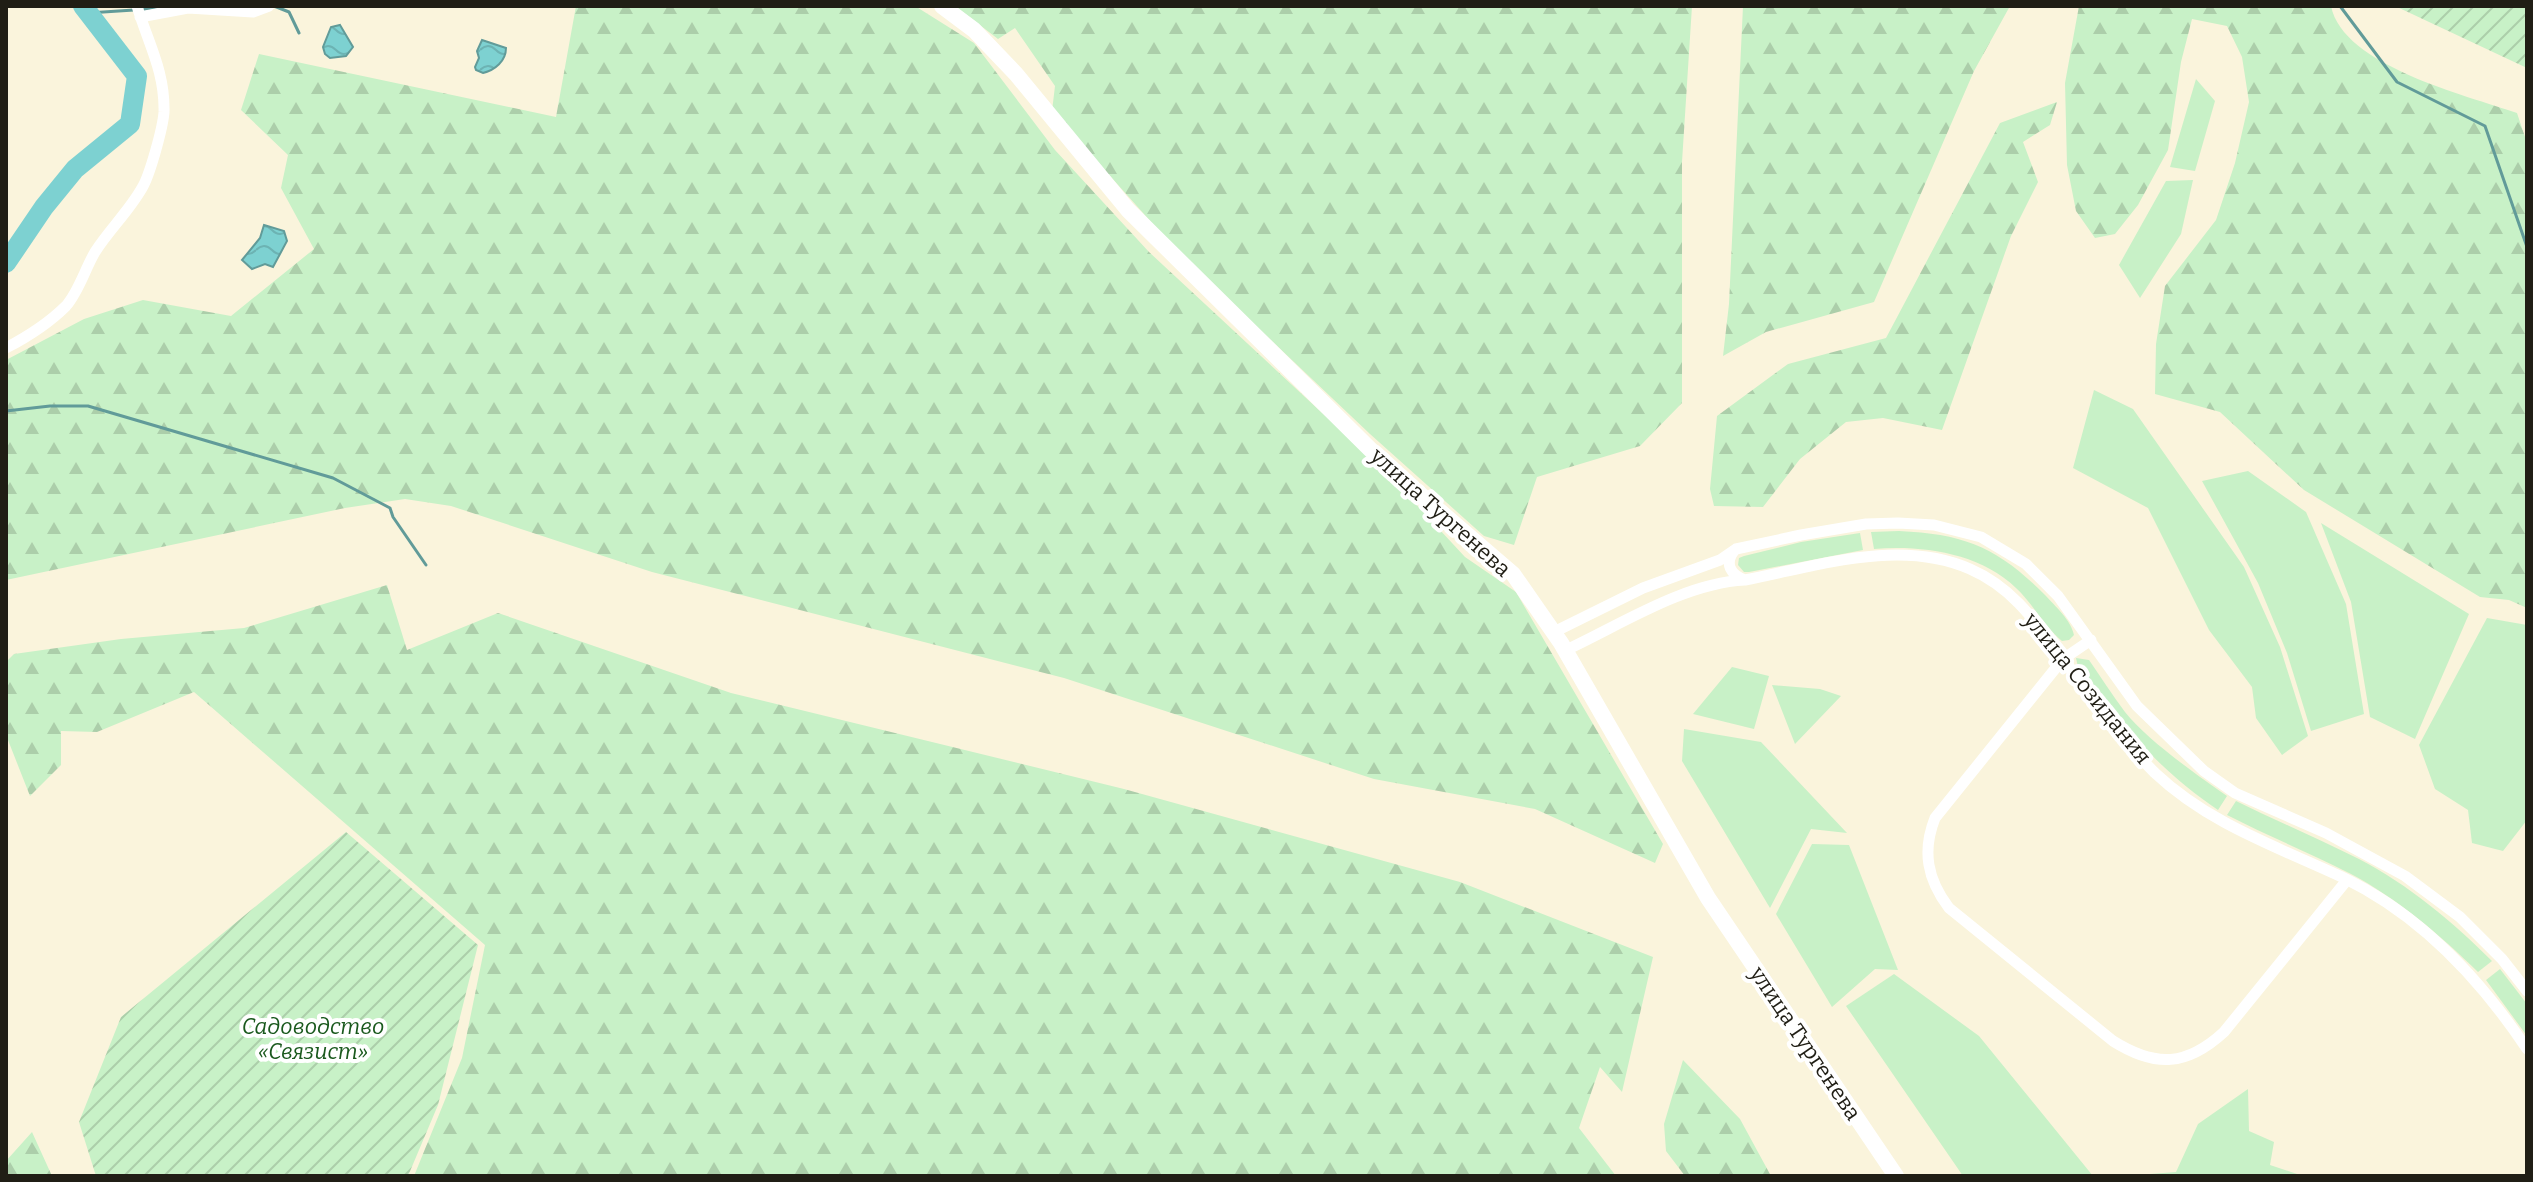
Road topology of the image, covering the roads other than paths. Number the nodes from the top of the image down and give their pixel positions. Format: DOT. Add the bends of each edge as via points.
graph roads {
  1 [pos="269,6"];
  2 [pos="942,6"];
  3 [pos="139,12"];
  4 [pos="6,348"];
  5 [pos="1734,551"];
  6 [pos="1745,580"];
  7 [pos="1554,632"];
  8 [pos="2091,640"];
  9 [pos="1566,650"];
  10 [pos="2063,659"];
  11 [pos="2347,880"];
  12 [pos="2527,991"];
  13 [pos="2527,1049"];
  14 [pos="1896,1176"];
  1 -- 3 [label="street" via="253,12"];
  2 -- 7 [label="street, улица Тургенева" via="1016,74 1128,210 1385,464 1513,574"];
  3 -- 4 [label="street" via="161,76 164,114 149,171 68,303"];
  5 -- 6 [label="street" via="1730,569"];
  5 -- 7 [label="street, улица Созидания"];
  5 -- 8 [label="street, улица Созидания" via="1866,524 1958,530 2026,564"];
  6 -- 9 [label="street, улица Созидания" via="1698,589"];
  6 -- 10 [label="street, улица Созидания" via="1869,557 1932,557 1970,569 2009,593"];
  7 -- 9 [label="street, улица Тургенева"];
  8 -- 10 [label="street"];
  8 -- 12 [label="street, улица Созидания" via="2137,706 2204,771 2235,793 2405,876 2460,917"];
  9 -- 14 [label="street, улица Тургенева" via="1708,898"];
  10 -- 11 [label="street, улица Созидания" via="2129,744 2187,799 2218,820"];
  10 -- 11 [label="street" via="1942,806 1930,830 1926,856 1932,881 1949,908 2113,1041 2154,1060 2178,1060 2208,1047"];
  11 -- 13 [label="street, улица Созидания" via="2439,943 2477,982"];
}
